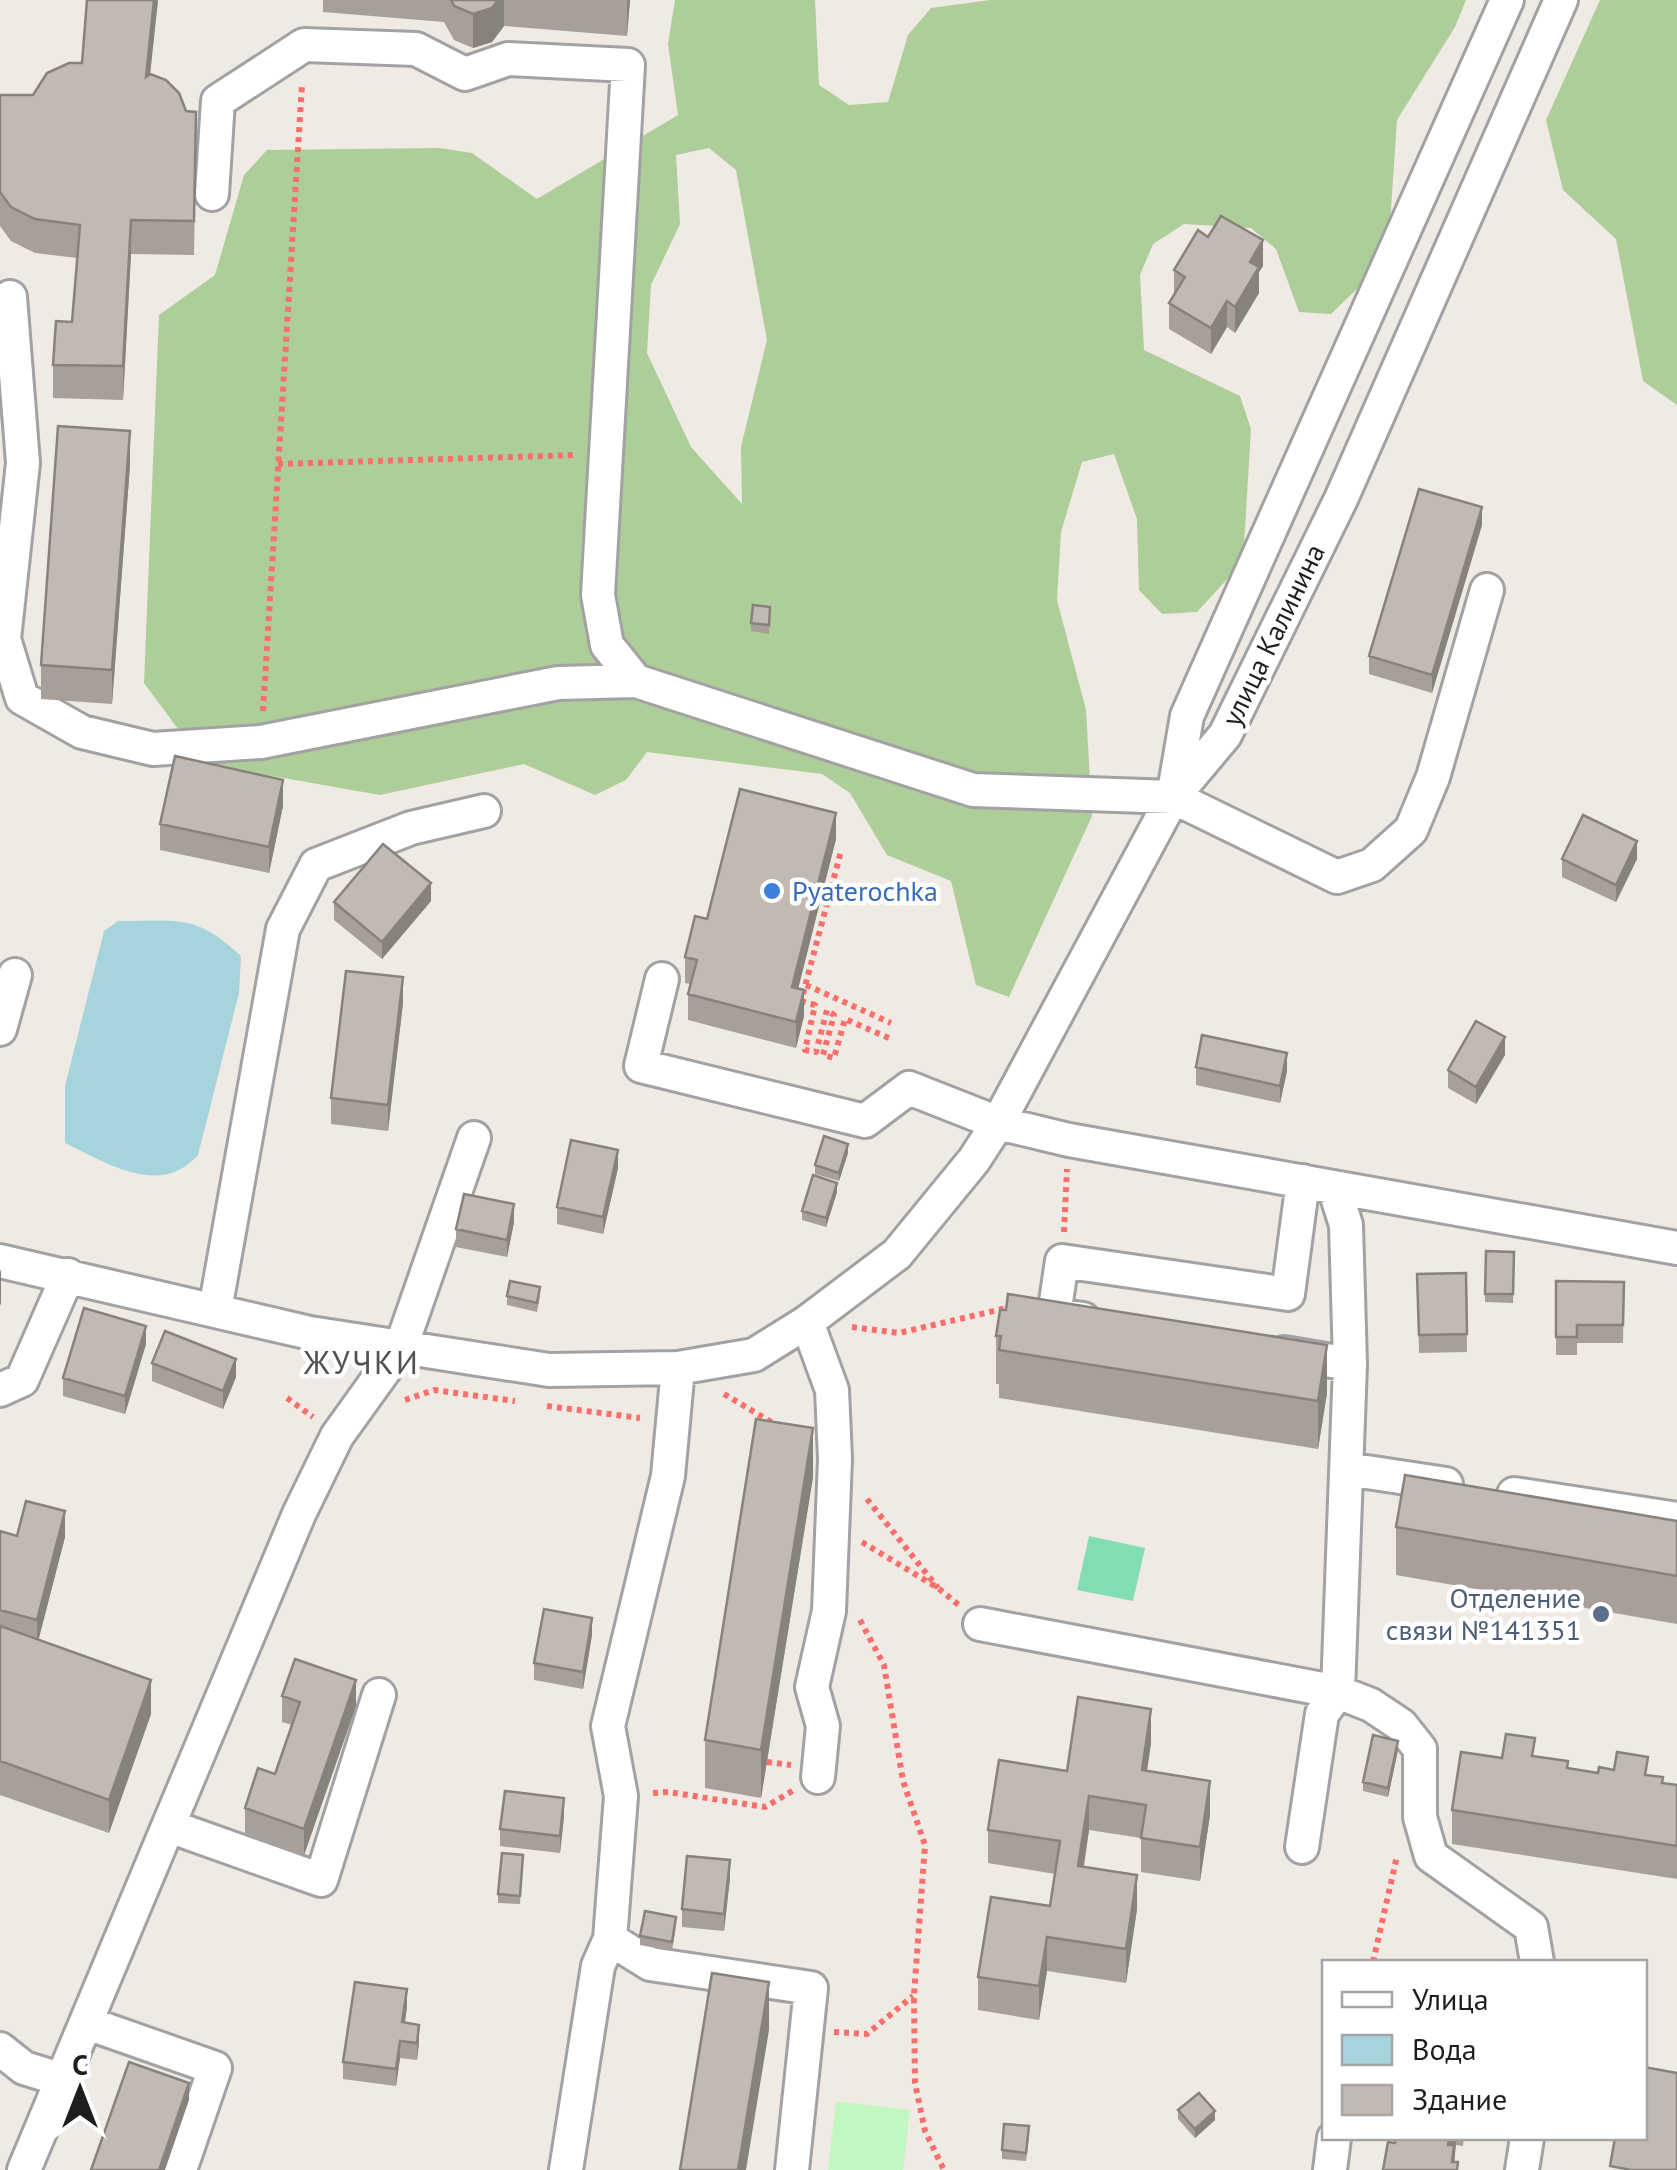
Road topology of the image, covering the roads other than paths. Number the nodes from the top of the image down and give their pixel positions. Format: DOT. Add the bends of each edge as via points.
graph roads {
  1 [pos="1507,0"];
  2 [pos="1561,0"];
  3 [pos="212,194"];
  4 [pos="10,297"];
  5 [pos="1488,590"];
  6 [pos="4,604"];
  7 [pos="636,681"];
  8 [pos="1173,797"];
  9 [pos="484,811"];
  10 [pos="15,975"];
  11 [pos="662,980"];
  12 [pos="0,1029"];
  13 [pos="998,1122"];
  14 [pos="474,1138"];
  15 [pos="1319,1184"];
  16 [pos="1677,1248"];
  17 [pos="0,1261"];
  18 [pos="68,1275"];
  19 [pos="214,1310"];
  20 [pos="806,1322"];
  21 [pos="1110,1324"];
  22 [pos="402,1347"];
  23 [pos="1258,1348"];
  24 [pos="1350,1364"];
  25 [pos="678,1368"];
  26 [pos="0,1390"];
  27 [pos="1346,1469"];
  28 [pos="1677,1519"];
  29 [pos="980,1624"];
  30 [pos="1338,1692"];
  31 [pos="379,1695"];
  32 [pos="818,1777"];
  33 [pos="169,1826"];
  34 [pos="1302,1847"];
  35 [pos="610,1939"];
  36 [pos="1537,1960"];
  37 [pos="87,2023"];
  38 [pos="0,2049"];
  39 [pos="62,2080"];
  40 [pos="1334,2140"];
  41 [pos="1526,2140"];
  42 [pos="24,2170"];
  43 [pos="180,2170"];
  44 [pos="566,2170"];
  45 [pos="792,2170"];
  46 [pos="1330,2170"];
  47 [pos="1522,2170"];
  1 -- 8 [label="street, улица Калинина" via="1188,716"];
  2 -- 8 [label="street, улица Калинина" via="1341,500 1225,735"];
  3 -- 7 [label="street" via="218,101 304,46 416,49 465,74 508,59 628,66 598,595 607,645"];
  4 -- 6 [label="street" via="23,463"];
  5 -- 8 [label="street" via="1433,777 1410,830 1372,864 1337,877"];
  6 -- 7 [label="street" via="4,639 22,698 82,732 154,748 261,742 558,682"];
  7 -- 8 [label="street" via="973,790"];
  8 -- 13 [label="street"];
  9 -- 19 [label="street" via="411,828 316,864 284,929"];
  10 -- 12 [label="street"];
  11 -- 13 [label="street" via="641,1066 865,1122 909,1088"];
  13 -- 15 [label="street"];
  13 -- 20 [label="street" via="897,1254"];
  14 -- 22 [label="street"];
  15 -- 16 [label="street"];
  15 -- 21 [label="street" via="1288,1294 1062,1261 1054,1314"];
  15 -- 24 [label="street" via="1346,1225"];
  17 -- 18 [label="street"];
  18 -- 19 [label="street"];
  18 -- 26 [label="street" via="22,1380"];
  19 -- 22 [label="street"];
  20 -- 25 [label="street" via="754,1354"];
  20 -- 32 [label="street" via="832,1390 835,1522 829,1611 812,1687 823,1726"];
  22 -- 25 [label="street" via="548,1370"];
  22 -- 33 [label="street" via="337,1436"];
  23 -- 24 [label="street"];
  24 -- 27 [label="street"];
  25 -- 35 [label="street" via="668,1476 608,1726 622,1796"];
  27 -- 28 [label="street"];
  27 -- 30 [label="street"];
  29 -- 30 [label="street"];
  30 -- 34 [label="street" via="1322,1714"];
  30 -- 36 [label="street" via="1401,1725 1420,1748 1420,1817 1430,1856 1531,1927"];
  31 -- 33 [label="street" via="321,1880"];
  33 -- 37 [label="street"];
  35 -- 44 [label="street" via="598,1966"];
  35 -- 45 [label="street" via="650,1964 811,1988"];
  37 -- 39 [label="street"];
  37 -- 43 [label="street" via="214,2068"];
  38 -- 39 [label="street" via="24,2068"];
  39 -- 42 [label="street"];
  40 -- 46 [label="street"];
  41 -- 47 [label="street"];
}
